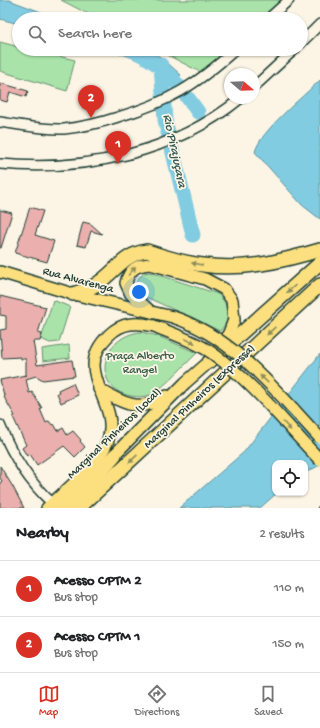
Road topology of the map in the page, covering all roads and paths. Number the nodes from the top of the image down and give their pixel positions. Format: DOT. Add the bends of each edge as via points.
graph roads {
  1 [pos="289,0"];
  2 [pos="276,12"];
  3 [pos="320,24"];
  4 [pos="308,36"];
  5 [pos="228,56"];
  6 [pos="288,56"];
  7 [pos="260,81"];
  8 [pos="234,104"];
  9 [pos="0,122"];
  10 [pos="0,164"];
  11 [pos="320,250"];
  12 [pos="320,263"];
  13 [pos="0,272"];
  14 [pos="320,285"];
  15 [pos="73,294"];
  16 [pos="151,312"];
  17 [pos="209,362"];
  18 [pos="185,383"];
  19 [pos="99,389"];
  20 [pos="0,425"];
  21 [pos="320,438"];
  22 [pos="115,455"];
  23 [pos="320,460"];
  24 [pos="52,506"];
  25 [pos="68,508"];
  26 [pos="79,508"];
  1 -- 2 [label="street"];
  3 -- 4 [label="street"];
  5 -- 9 [label="street" via="211,72 163,102 92,125 43,128"];
  6 -- 7 [label="street"];
  8 -- 10 [label="street" via="187,132 138,153 55,166"];
  11 -- 15 [label="highway, one-way" via="265,264 218,266 202,265 147,251 127,257 92,288"];
  12 -- 17 [label="highway, one-way"];
  13 -- 15 [label="main road, Rua Alvarenga"];
  14 -- 26 [label="highway, Marginal Pinheiros (Expressa), one-way"];
  15 -- 16 [label="main road, Rua Alvarenga"];
  16 -- 17 [label="main road, Marginal Pinheiros (Local), one-way" via="130,294 127,288 127,277 137,266 150,264 205,279 224,289 232,300 234,320 229,333"];
  21 -- 16 [label="main road, Rua Alvarenga, one-way, bridge" via="264,379 224,342 173,317"];
  17 -- 18 [label="main road, Marginal Pinheiros (Local)"];
  18 -- 19 [label="main road" via="159,401 142,406 121,402"];
  18 -- 22 [label="main road, Marginal Pinheiros (Local)"];
  19 -- 23 [label="main road, one-way, bridge" via="94,374 94,363 104,339 122,325 135,323 154,326 201,346 229,366"];
  19 -- 24 [label="main road" via="110,418 108,440 96,460"];
  20 -- 24 [label="street" via="23,472"];
  22 -- 24 [label="main road, Marginal Pinheiros (Local)"];
  22 -- 25 [label="highway"];
}
